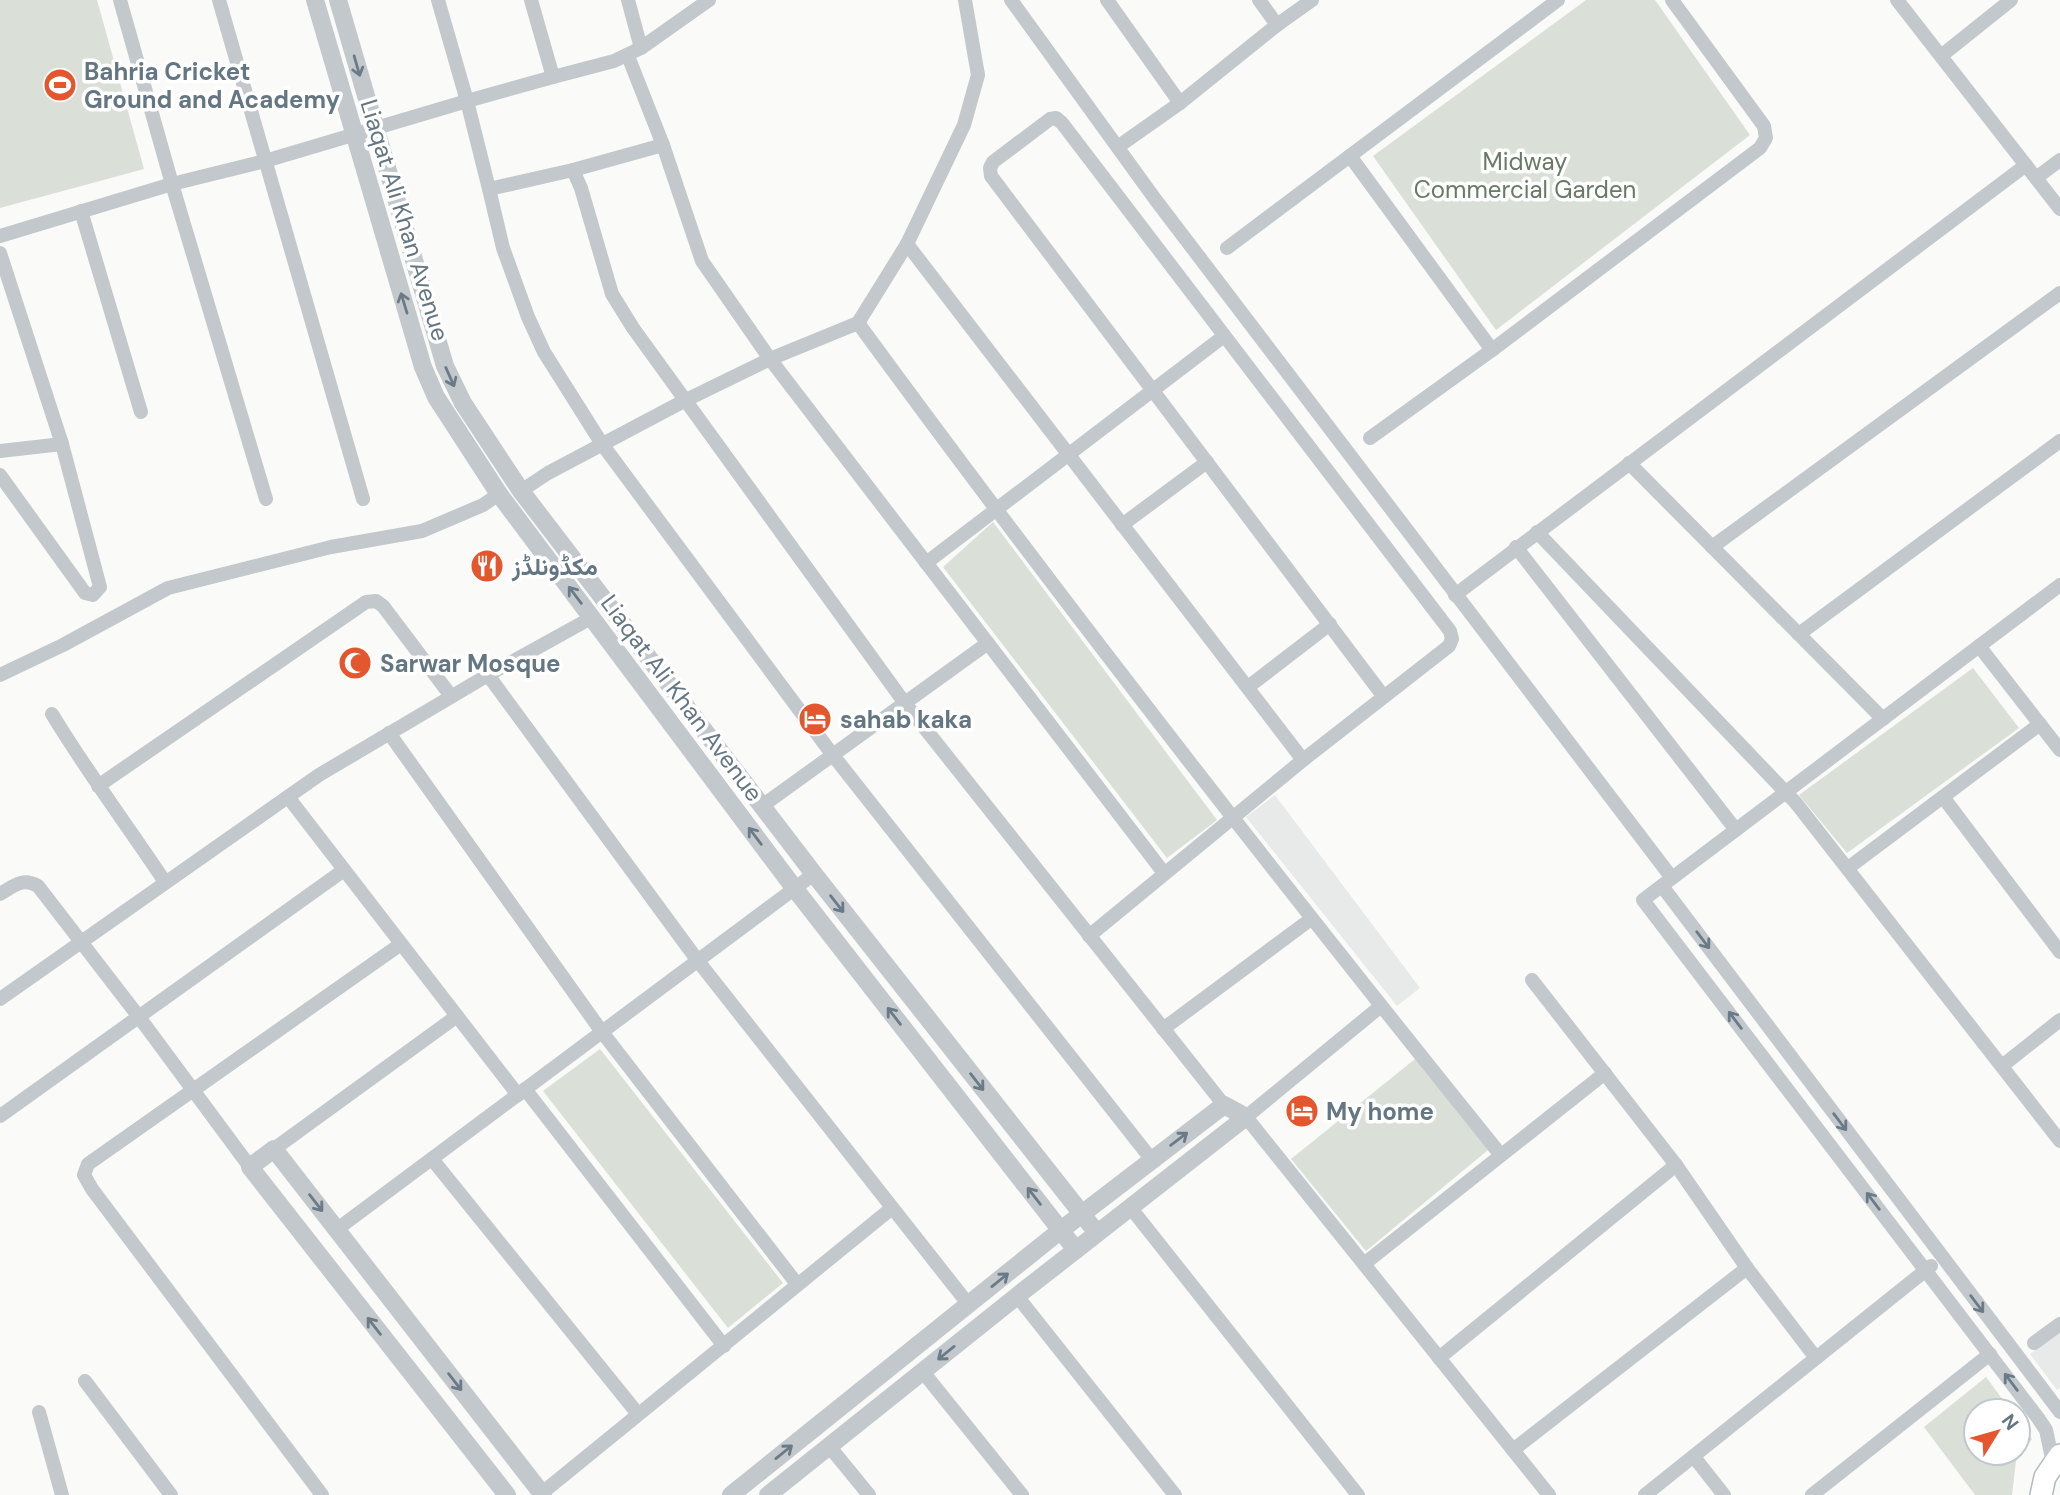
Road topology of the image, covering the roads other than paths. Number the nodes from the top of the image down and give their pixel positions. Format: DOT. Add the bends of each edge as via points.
graph roads {
  1 [pos="120,0"];
  2 [pos="219,0"];
  3 [pos="314,0"];
  4 [pos="338,0"];
  5 [pos="438,0"];
  6 [pos="531,0"];
  7 [pos="628,0"];
  8 [pos="709,0"];
  9 [pos="965,0"];
  10 [pos="1011,0"];
  11 [pos="1107,0"];
  12 [pos="1259,0"];
  13 [pos="1312,0"];
  14 [pos="1558,0"];
  15 [pos="1672,0"];
  16 [pos="1896,0"];
  17 [pos="2011,0"];
  18 [pos="1277,25"];
  19 [pos="635,52"];
  20 [pos="1941,56"];
  21 [pos="553,77"];
  22 [pos="467,101"];
  23 [pos="1180,103"];
  24 [pos="375,127"];
  25 [pos="352,133"];
  26 [pos="663,145"];
  27 [pos="1119,146"];
  28 [pos="1350,156"];
  29 [pos="265,160"];
  30 [pos="2060,160"];
  31 [pos="2026,165"];
  32 [pos="573,170"];
  33 [pos="2036,178"];
  34 [pos="172,184"];
  35 [pos="489,189"];
  36 [pos="2060,209"];
  37 [pos="82,211"];
  38 [pos="0,236"];
  39 [pos="907,244"];
  40 [pos="1227,248"];
  41 [pos="0,253"];
  42 [pos="2060,293"];
  43 [pos="858,323"];
  44 [pos="1224,336"];
  45 [pos="1492,350"];
  46 [pos="770,359"];
  47 [pos="1154,391"];
  48 [pos="684,401"];
  49 [pos="141,412"];
  50 [pos="1370,438"];
  51 [pos="2060,441"];
  52 [pos="62,444"];
  53 [pos="602,444"];
  54 [pos="0,451"];
  55 [pos="1068,456"];
  56 [pos="1207,462"];
  57 [pos="1629,463"];
  58 [pos="0,475"];
  59 [pos="521,491"];
  60 [pos="499,494"];
  61 [pos="266,499"];
  62 [pos="363,499"];
  63 [pos="995,511"];
  64 [pos="1122,526"];
  65 [pos="1537,532"];
  66 [pos="1516,547"];
  67 [pos="1712,547"];
  68 [pos="926,563"];
  69 [pos="2060,585"];
  70 [pos="1455,594"];
  71 [pos="591,618"];
  72 [pos="1330,624"];
  73 [pos="1799,634"];
  74 [pos="988,643"];
  75 [pos="1979,646"];
  76 [pos="647,655"];
  77 [pos="629,668"];
  78 [pos="488,674"];
  79 [pos="0,675"];
  80 [pos="1248,687"];
  81 [pos="450,696"];
  82 [pos="1384,696"];
  83 [pos="904,702"];
  84 [pos="52,714"];
  85 [pos="1883,719"];
  86 [pos="2040,724"];
  87 [pos="389,733"];
  88 [pos="2060,750"];
  89 [pos="832,754"];
  90 [pos="1303,760"];
  91 [pos="98,786"];
  92 [pos="1786,792"];
  93 [pos="288,797"];
  94 [pos="1943,797"];
  95 [pos="762,806"];
  96 [pos="1234,818"];
  97 [pos="1737,830"];
  98 [pos="1848,868"];
  99 [pos="344,870"];
  100 [pos="1164,873"];
  101 [pos="814,874"];
  102 [pos="1667,882"];
  103 [pos="165,883"];
  104 [pos="795,889"];
  105 [pos="0,894"];
  106 [pos="1311,919"];
  107 [pos="1089,936"];
  108 [pos="80,942"];
  109 [pos="401,943"];
  110 [pos="2060,952"];
  111 [pos="698,961"];
  112 [pos="1532,980"];
  113 [pos="0,999"];
  114 [pos="1381,1006"];
  115 [pos="457,1016"];
  116 [pos="139,1017"];
  117 [pos="2060,1020"];
  118 [pos="1163,1029"];
  119 [pos="602,1032"];
  120 [pos="2002,1066"];
  121 [pos="1605,1073"];
  122 [pos="192,1089"];
  123 [pos="521,1092"];
  124 [pos="1224,1105"];
  125 [pos="0,1116"];
  126 [pos="1246,1117"];
  127 [pos="2060,1141"];
  128 [pos="274,1149"];
  129 [pos="1500,1154"];
  130 [pos="432,1159"];
  131 [pos="1152,1160"];
  132 [pos="1676,1165"];
  133 [pos="250,1167"];
  134 [pos="1130,1207"];
  135 [pos="892,1208"];
  136 [pos="1083,1216"];
  137 [pos="336,1230"];
  138 [pos="1061,1230"];
  139 [pos="1097,1233"];
  140 [pos="1076,1250"];
  141 [pos="1941,1257"];
  142 [pos="1364,1264"];
  143 [pos="1747,1268"];
  144 [pos="1926,1271"];
  145 [pos="797,1284"];
  146 [pos="1017,1296"];
  147 [pos="969,1305"];
  148 [pos="2060,1324"];
  149 [pos="2034,1343"];
  150 [pos="724,1346"];
  151 [pos="1990,1354"];
  152 [pos="1816,1357"];
  153 [pos="1439,1358"];
  154 [pos="923,1372"];
  155 [pos="85,1381"];
  156 [pos="39,1412"];
  157 [pos="2060,1412"];
  158 [pos="638,1414"];
  159 [pos="829,1446"];
  160 [pos="1513,1450"];
  161 [pos="1693,1457"];
  162 [pos="2056,1459"];
  163 [pos="543,1494"];
  164 [pos="62,1495"];
  165 [pos="171,1495"];
  166 [pos="323,1495"];
  167 [pos="507,1495"];
  168 [pos="731,1495"];
  169 [pos="768,1495"];
  170 [pos="869,1495"];
  171 [pos="1022,1495"];
  172 [pos="1175,1495"];
  173 [pos="1358,1495"];
  174 [pos="1549,1495"];
  175 [pos="1645,1495"];
  176 [pos="1724,1495"];
  177 [pos="1812,1495"];
  178 [pos="2041,1495"];
  1 -- 34 [label="street"];
  2 -- 29 [label="street"];
  3 -- 25 [label="street, Liaqat Ali Khan Avenue"];
  4 -- 24 [label="street, Liaqat Ali Khan Avenue, one-way"];
  5 -- 22 [label="street"];
  6 -- 21 [label="street"];
  7 -- 19 [label="street"];
  8 -- 19 [label="street"];
  9 -- 39 [label="street" via="978,75 964,125"];
  10 -- 27 [label="street"];
  11 -- 23 [label="street"];
  12 -- 18 [label="street"];
  13 -- 18 [label="street"];
  14 -- 28 [label="street"];
  15 -- 45 [label="street" via="1757,115 1766,138 1750,157"];
  16 -- 20 [label="street"];
  17 -- 20 [label="street"];
  18 -- 23 [label="street"];
  19 -- 21 [label="street"];
  19 -- 26 [label="street"];
  20 -- 31 [label="street"];
  21 -- 22 [label="street"];
  22 -- 24 [label="street"];
  22 -- 35 [label="street"];
  23 -- 27 [label="street"];
  24 -- 25 [label="street"];
  24 -- 59 [label="street, Liaqat Ali Khan Avenue, one-way" via="448,373"];
  25 -- 29 [label="street"];
  60 -- 25 [label="street, Liaqat Ali Khan Avenue, one-way" via="443,409 423,367"];
  26 -- 32 [label="street"];
  26 -- 46 [label="street" via="702,261"];
  27 -- 70 [label="street"];
  28 -- 40 [label="street"];
  28 -- 45 [label="street"];
  29 -- 34 [label="street"];
  29 -- 62 [label="street"];
  30 -- 33 [label="street"];
  31 -- 33 [label="street"];
  31 -- 57 [label="street"];
  32 -- 35 [label="street"];
  32 -- 48 [label="street" via="612,294"];
  33 -- 36 [label="street"];
  34 -- 37 [label="street"];
  34 -- 61 [label="street"];
  35 -- 53 [label="street" via="503,248 533,329"];
  37 -- 38 [label="street"];
  37 -- 49 [label="street"];
  39 -- 43 [label="street"];
  39 -- 55 [label="street"];
  41 -- 52 [label="street"];
  42 -- 67 [label="street"];
  43 -- 46 [label="street"];
  43 -- 63 [label="street"];
  44 -- 47 [label="street"];
  44 -- 47 [label="street" via="1056,118 992,162 991,176"];
  44 -- 82 [label="street" via="1450,631 1449,646"];
  45 -- 50 [label="street"];
  46 -- 48 [label="street"];
  46 -- 68 [label="street"];
  47 -- 55 [label="street"];
  47 -- 56 [label="street"];
  48 -- 53 [label="street"];
  48 -- 83 [label="street"];
  51 -- 73 [label="street"];
  52 -- 54 [label="street"];
  52 -- 58 [label="street" via="100,587 93,595 85,593"];
  53 -- 59 [label="street"];
  53 -- 89 [label="street"];
  55 -- 63 [label="street"];
  55 -- 64 [label="street"];
  56 -- 64 [label="street"];
  56 -- 72 [label="street"];
  57 -- 65 [label="street"];
  57 -- 67 [label="street"];
  59 -- 76 [label="street, Liaqat Ali Khan Avenue"];
  71 -- 60 [label="street, Liaqat Ali Khan Avenue, one-way"];
  60 -- 79 [label="street" via="422,531 331,547 169,588"];
  63 -- 68 [label="street"];
  63 -- 96 [label="street"];
  64 -- 80 [label="street"];
  65 -- 66 [label="street"];
  65 -- 92 [label="street"];
  66 -- 70 [label="street"];
  66 -- 97 [label="street"];
  67 -- 73 [label="street"];
  68 -- 74 [label="street"];
  69 -- 75 [label="street"];
  70 -- 102 [label="street"];
  71 -- 77 [label="street, Liaqat Ali Khan Avenue"];
  71 -- 78 [label="street"];
  72 -- 80 [label="street"];
  72 -- 82 [label="street"];
  73 -- 85 [label="street"];
  74 -- 83 [label="street"];
  74 -- 100 [label="street"];
  75 -- 85 [label="street"];
  75 -- 86 [label="street"];
  76 -- 77 [label="street"];
  76 -- 95 [label="street, Liaqat Ali Khan Avenue"];
  104 -- 77 [label="street, Liaqat Ali Khan Avenue, one-way"];
  78 -- 81 [label="street"];
  78 -- 111 [label="street"];
  80 -- 90 [label="street"];
  81 -- 87 [label="street"];
  81 -- 91 [label="street" via="383,606 366,602"];
  82 -- 90 [label="street"];
  83 -- 89 [label="street"];
  83 -- 107 [label="street"];
  84 -- 91 [label="street"];
  85 -- 92 [label="street"];
  86 -- 88 [label="street"];
  86 -- 94 [label="street"];
  87 -- 93 [label="street"];
  87 -- 119 [label="street"];
  89 -- 95 [label="street"];
  89 -- 131 [label="street"];
  90 -- 96 [label="street"];
  91 -- 103 [label="street"];
  92 -- 97 [label="street"];
  92 -- 98 [label="street"];
  93 -- 99 [label="street"];
  93 -- 103 [label="street"];
  94 -- 98 [label="street"];
  94 -- 110 [label="street"];
  95 -- 101 [label="street, Liaqat Ali Khan Avenue"];
  96 -- 100 [label="street"];
  96 -- 106 [label="street"];
  97 -- 102 [label="street"];
  98 -- 120 [label="street"];
  99 -- 109 [label="street"];
  99 -- 116 [label="street"];
  100 -- 107 [label="street"];
  101 -- 104 [label="street"];
  101 -- 136 [label="street, Liaqat Ali Khan Avenue, one-way"];
  102 -- 141 [label="street, one-way"];
  144 -- 102 [label="street, one-way" via="1643,900"];
  103 -- 108 [label="street"];
  104 -- 111 [label="street"];
  138 -- 104 [label="street, Liaqat Ali Khan Avenue, one-way"];
  105 -- 108 [label="street" via="30,881"];
  106 -- 114 [label="street"];
  106 -- 118 [label="street"];
  107 -- 118 [label="street"];
  108 -- 113 [label="street"];
  108 -- 116 [label="street"];
  109 -- 115 [label="street"];
  109 -- 122 [label="street"];
  111 -- 119 [label="street"];
  111 -- 135 [label="street"];
  112 -- 121 [label="street"];
  114 -- 126 [label="street"];
  114 -- 129 [label="street"];
  115 -- 123 [label="street"];
  115 -- 128 [label="street"];
  116 -- 122 [label="street"];
  116 -- 125 [label="street"];
  117 -- 120 [label="street"];
  118 -- 124 [label="street"];
  119 -- 123 [label="street"];
  119 -- 145 [label="street"];
  120 -- 127 [label="street"];
  121 -- 129 [label="street"];
  121 -- 132 [label="street"];
  122 -- 133 [label="street"];
  122 -- 166 [label="street" via="88,1164 85,1175"];
  123 -- 130 [label="street"];
  123 -- 150 [label="street"];
  124 -- 126 [label="street"];
  131 -- 124 [label="street, one-way"];
  126 -- 134 [label="street"];
  126 -- 142 [label="street"];
  128 -- 133 [label="street"];
  128 -- 137 [label="street, one-way"];
  129 -- 142 [label="street"];
  130 -- 137 [label="street"];
  130 -- 158 [label="street"];
  131 -- 136 [label="street"];
  132 -- 143 [label="street"];
  132 -- 153 [label="street"];
  167 -- 133 [label="street, one-way"];
  134 -- 139 [label="street"];
  134 -- 173 [label="street"];
  135 -- 145 [label="street"];
  135 -- 147 [label="street"];
  136 -- 138 [label="street"];
  136 -- 139 [label="street, Liaqat Ali Khan Avenue"];
  137 -- 163 [label="street, one-way"];
  138 -- 140 [label="street, Liaqat Ali Khan Avenue"];
  147 -- 138 [label="street, one-way"];
  139 -- 140 [label="street"];
  140 -- 146 [label="street"];
  141 -- 144 [label="street"];
  141 -- 157 [label="street, one-way"];
  142 -- 153 [label="street"];
  143 -- 152 [label="street"];
  143 -- 160 [label="street"];
  144 -- 151 [label="street"];
  144 -- 152 [label="street"];
  145 -- 150 [label="street"];
  146 -- 154 [label="street, one-way"];
  146 -- 172 [label="street"];
  168 -- 147 [label="street, one-way"];
  148 -- 149 [label="street"];
  150 -- 158 [label="street"];
  162 -- 151 [label="street, one-way" via="2046,1430"];
  151 -- 177 [label="street"];
  152 -- 161 [label="street"];
  153 -- 160 [label="street"];
  154 -- 159 [label="street"];
  154 -- 171 [label="street"];
  155 -- 165 [label="street"];
  156 -- 164 [label="street"];
  158 -- 163 [label="street"];
  159 -- 169 [label="street"];
  159 -- 170 [label="street"];
  160 -- 174 [label="street"];
  161 -- 175 [label="street"];
  161 -- 176 [label="street"];
  162 -- 178 [label="main road"];
}
